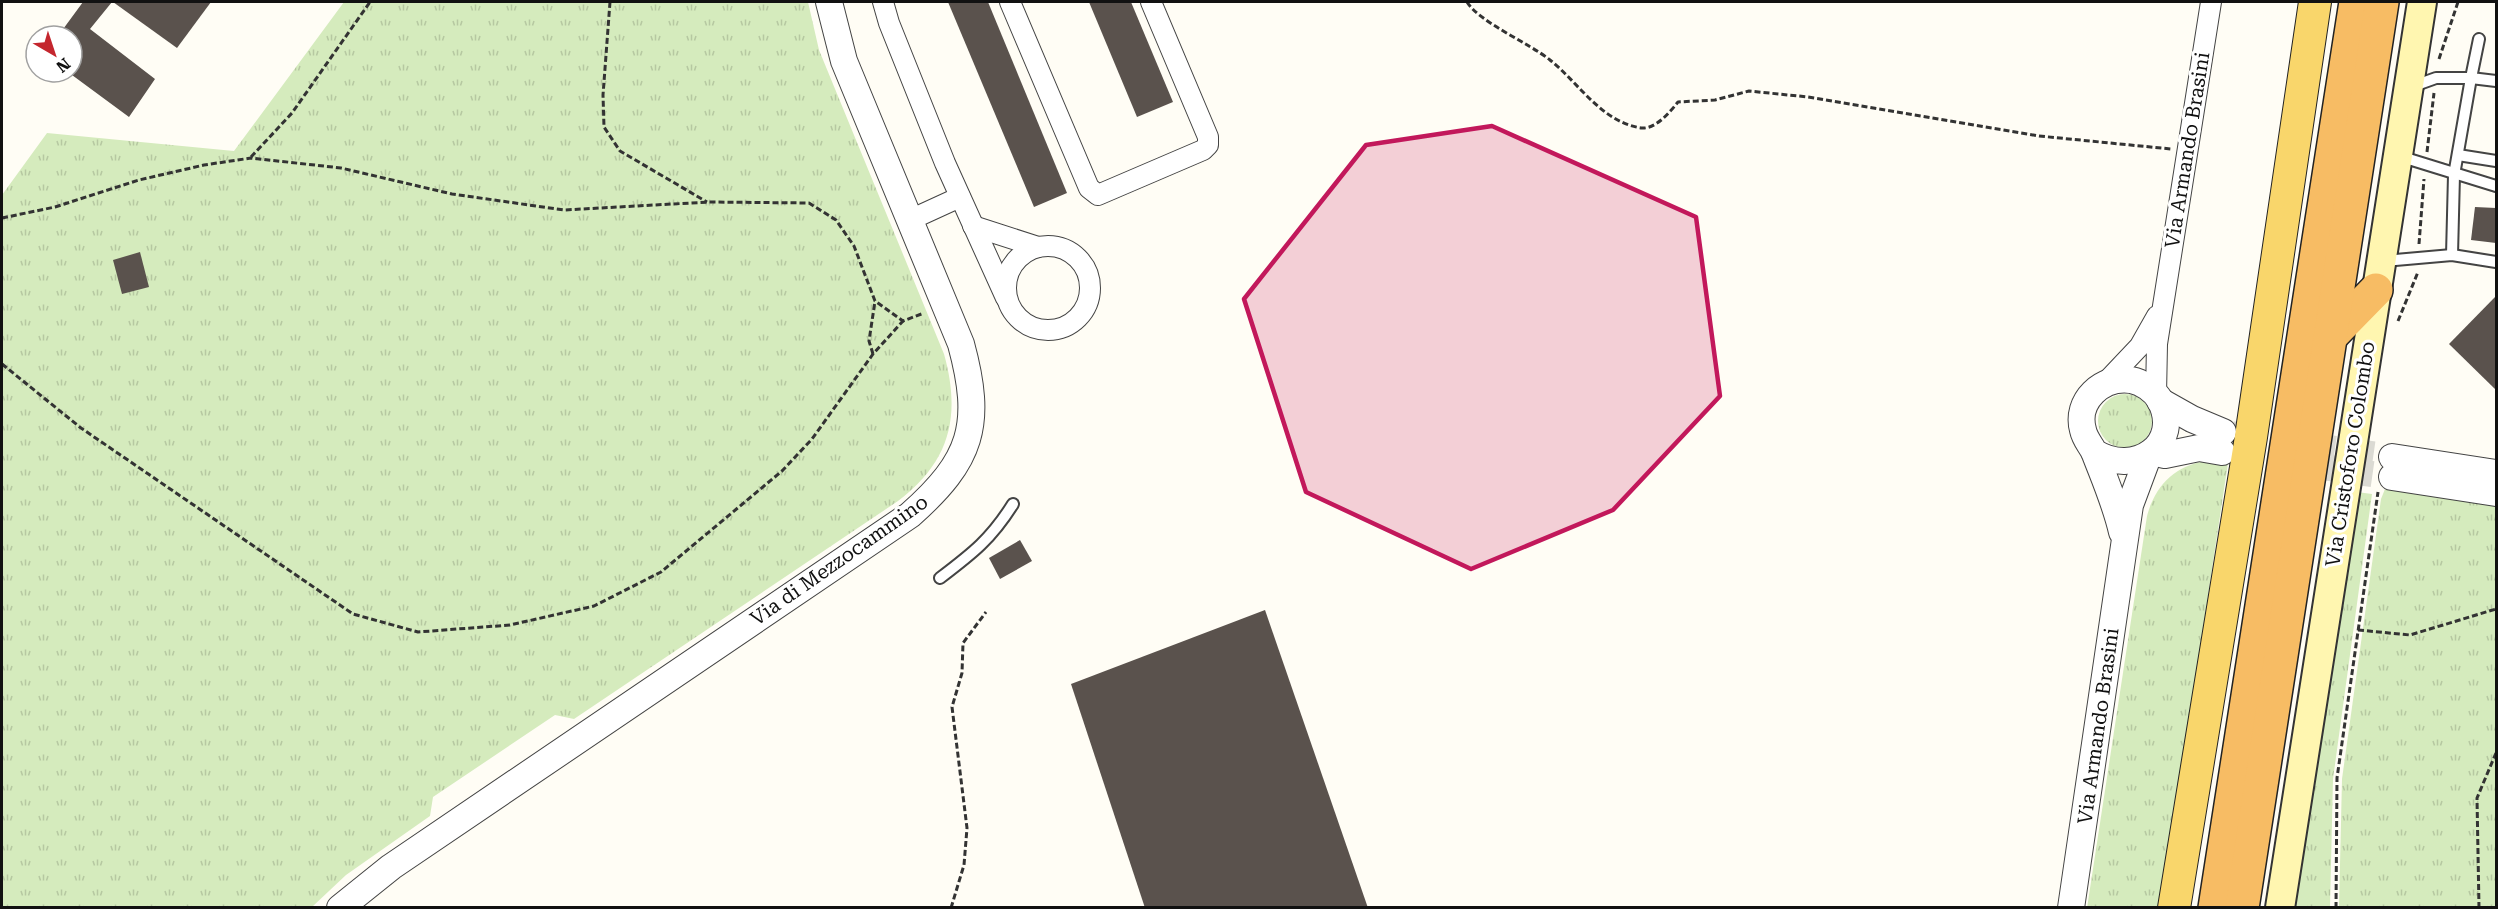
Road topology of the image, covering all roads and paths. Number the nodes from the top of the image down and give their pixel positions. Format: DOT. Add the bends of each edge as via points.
graph roads {
  1 [pos="370,2"];
  2 [pos="610,2"];
  3 [pos="829,2"];
  4 [pos="883,2"];
  5 [pos="1010,2"];
  6 [pos="1151,2"];
  7 [pos="1467,2"];
  8 [pos="2211,2"];
  9 [pos="2315,2"];
  10 [pos="2356,2"];
  11 [pos="2382,2"];
  12 [pos="2422,2"];
  13 [pos="2458,2"];
  14 [pos="2479,39"];
  15 [pos="2436,78"];
  16 [pos="2471,78"];
  17 [pos="2496,81"];
  18 [pos="2408,88"];
  19 [pos="2187,151"];
  20 [pos="2458,154"];
  21 [pos="2398,156"];
  22 [pos="251,158"];
  23 [pos="2496,160"];
  24 [pos="2425,165"];
  25 [pos="2454,175"];
  26 [pos="2496,186"];
  27 [pos="960,197"];
  28 [pos="709,202"];
  29 [pos="2,218"];
  30 [pos="912,219"];
  31 [pos="973,226"];
  32 [pos="1038,247"];
  33 [pos="2452,255"];
  34 [pos="2419,257"];
  35 [pos="2496,262"];
  36 [pos="2379,276"];
  37 [pos="1006,298"];
  38 [pos="2164,299"];
  39 [pos="875,301"];
  40 [pos="946,306"];
  41 [pos="903,321"];
  42 [pos="2397,322"];
  43 [pos="2331,336"];
  44 [pos="873,354"];
  45 [pos="2,364"];
  46 [pos="2105,383"];
  47 [pos="2158,398"];
  48 [pos="2094,452"];
  49 [pos="2151,453"];
  50 [pos="2496,472"];
  51 [pos="2387,476"];
  52 [pos="2496,494"];
  53 [pos="1013,504"];
  54 [pos="2125,544"];
  55 [pos="940,578"];
  56 [pos="2496,609"];
  57 [pos="986,612"];
  58 [pos="2358,630"];
  59 [pos="2496,753"];
  60 [pos="340,908"];
  61 [pos="951,908"];
  62 [pos="2072,908"];
  63 [pos="2174,908"];
  64 [pos="2215,908"];
  65 [pos="2242,908"];
  66 [pos="2280,908"];
  67 [pos="2336,908"];
  68 [pos="2479,908"];
  1 -- 22 [label="path" via="292,113"];
  2 -- 28 [label="path" via="604,127 620,151"];
  3 -- 30 [label="street, Via di Mezzocammino" via="844,61"];
  4 -- 27 [label="street"];
  5 -- 6 [label="street" via="1089,188 1098,195 1208,145"];
  7 -- 19 [label="path" via="1486,20 1550,60 1622,124 1645,128 1659,121 1678,102 1715,100 1749,91 1808,97 2039,136"];
  8 -- 19 [label="street, Via Armando Brasini"];
  9 -- 63 [label="main road" via="2253,426"];
  10 -- 64 [label="highway"];
  11 -- 43 [label="highway, Via Cristoforo Colombo"];
  12 -- 18 [label="main road, Via Cristoforo Colombo"];
  13 -- 15 [label="path"];
  14 -- 16 [label="lane"];
  15 -- 16 [label="lane"];
  15 -- 18 [label="lane"];
  15 -- 24 [label="path"];
  16 -- 17 [label="lane"];
  16 -- 20 [label="lane"];
  18 -- 21 [label="main road, Via Cristoforo Colombo"];
  19 -- 38 [label="street, Via Armando Brasini"];
  20 -- 23 [label="lane"];
  20 -- 25 [label="lane"];
  21 -- 24 [label="lane"];
  21 -- 36 [label="main road, Via Cristoforo Colombo"];
  22 -- 28 [label="path" via="341,168 452,194 564,210"];
  22 -- 29 [label="path" via="139,180 55,207"];
  24 -- 25 [label="lane"];
  24 -- 34 [label="path"];
  25 -- 26 [label="lane"];
  25 -- 33 [label="lane"];
  27 -- 30 [label="street"];
  27 -- 31 [label="street"];
  28 -- 39 [label="path" via="809,203 836,220 854,246"];
  30 -- 40 [label="street, Via di Mezzocammino"];
  31 -- 32 [label="street"];
  31 -- 37 [label="street"];
  32 -- 37 [label="street" via="1023,253 1011,267"];
  32 -- 37 [label="street" via="1055,246 1080,260 1091,289 1080,316 1067,326 1038,330 1013,313"];
  33 -- 34 [label="lane"];
  33 -- 35 [label="lane"];
  34 -- 36 [label="lane"];
  34 -- 42 [label="path" via="2420,268"];
  36 -- 43 [label="highway"];
  36 -- 66 [label="main road, Via Cristoforo Colombo"];
  38 -- 46 [label="street, Via Armando Brasini" via="2140,346"];
  38 -- 47 [label="street, Via Armando Brasini" via="2156,357"];
  39 -- 41 [label="path"];
  39 -- 44 [label="path" via="869,341"];
  40 -- 41 [label="path"];
  40 -- 60 [label="street, Via di Mezzocammino" via="969,373 971,418 959,462 927,500 391,867"];
  41 -- 44 [label="path"];
  43 -- 65 [label="highway, Via Cristoforo Colombo"];
  44 -- 45 [label="path" via="812,439 782,471 661,572 594,606 510,625 418,632 353,614 81,428"];
  46 -- 47 [label="street" via="2133,380"];
  46 -- 48 [label="street, Via Armando Brasini" via="2086,402 2082,415 2084,435"];
  47 -- 49 [label="street, Via Armando Brasini" via="2165,426"];
  47 -- 49 [label="street" via="2222,442 2165,455"];
  48 -- 49 [label="street" via="2118,463"];
  48 -- 54 [label="street, Via Armando Brasini"];
  49 -- 54 [label="street, Via Armando Brasini" via="2134,490"];
  50 -- 51 [label="street"];
  51 -- 52 [label="street"];
  51 -- 58 [label="path"];
  53 -- 55 [label="lane" via="995,532"];
  54 -- 62 [label="street, Via Armando Brasini"];
  56 -- 58 [label="path" via="2410,635"];
  57 -- 61 [label="path" via="963,643 962,673 952,707 967,828 964,865"];
  58 -- 67 [label="path" via="2337,778"];
  59 -- 68 [label="path" via="2477,798"];
}
